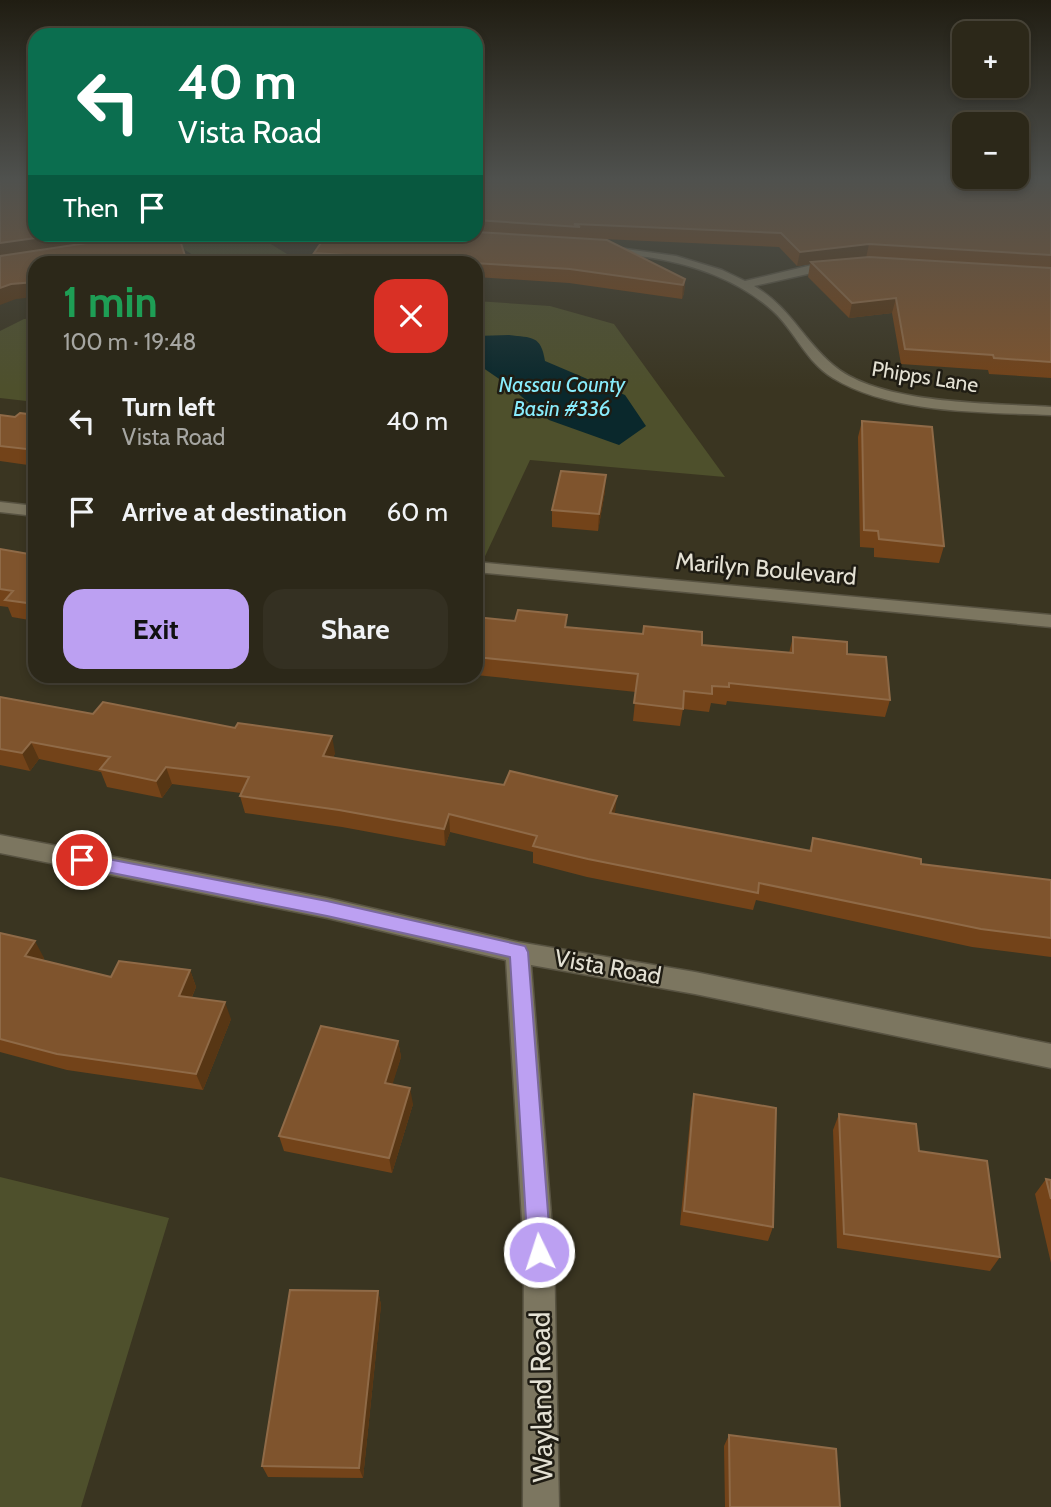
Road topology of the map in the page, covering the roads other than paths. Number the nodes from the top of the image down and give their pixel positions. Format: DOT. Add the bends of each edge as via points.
graph roads {
  1 [pos="597,248"];
  2 [pos="852,266"];
  3 [pos="743,285"];
  4 [pos="1051,411"];
  5 [pos="0,506"];
  6 [pos="28,511"];
  7 [pos="483,568"];
  8 [pos="1051,621"];
  9 [pos="0,844"];
  10 [pos="519,952"];
  11 [pos="1051,1056"];
  12 [pos="541,1507"];
  1 -- 3 [label="street, Phipps Lane" via="686,262"];
  2 -- 3 [label="street" via="812,269"];
  3 -- 4 [label="street, Phipps Lane" via="777,309 826,367 860,386 934,401"];
  5 -- 6 [label="street"];
  7 -- 8 [label="street, Marilyn Boulevard"];
  9 -- 10 [label="street, Vista Road" via="327,908"];
  10 -- 11 [label="street, Vista Road"];
  10 -- 12 [label="street, Wayland Road" via="539,1252"];
}
